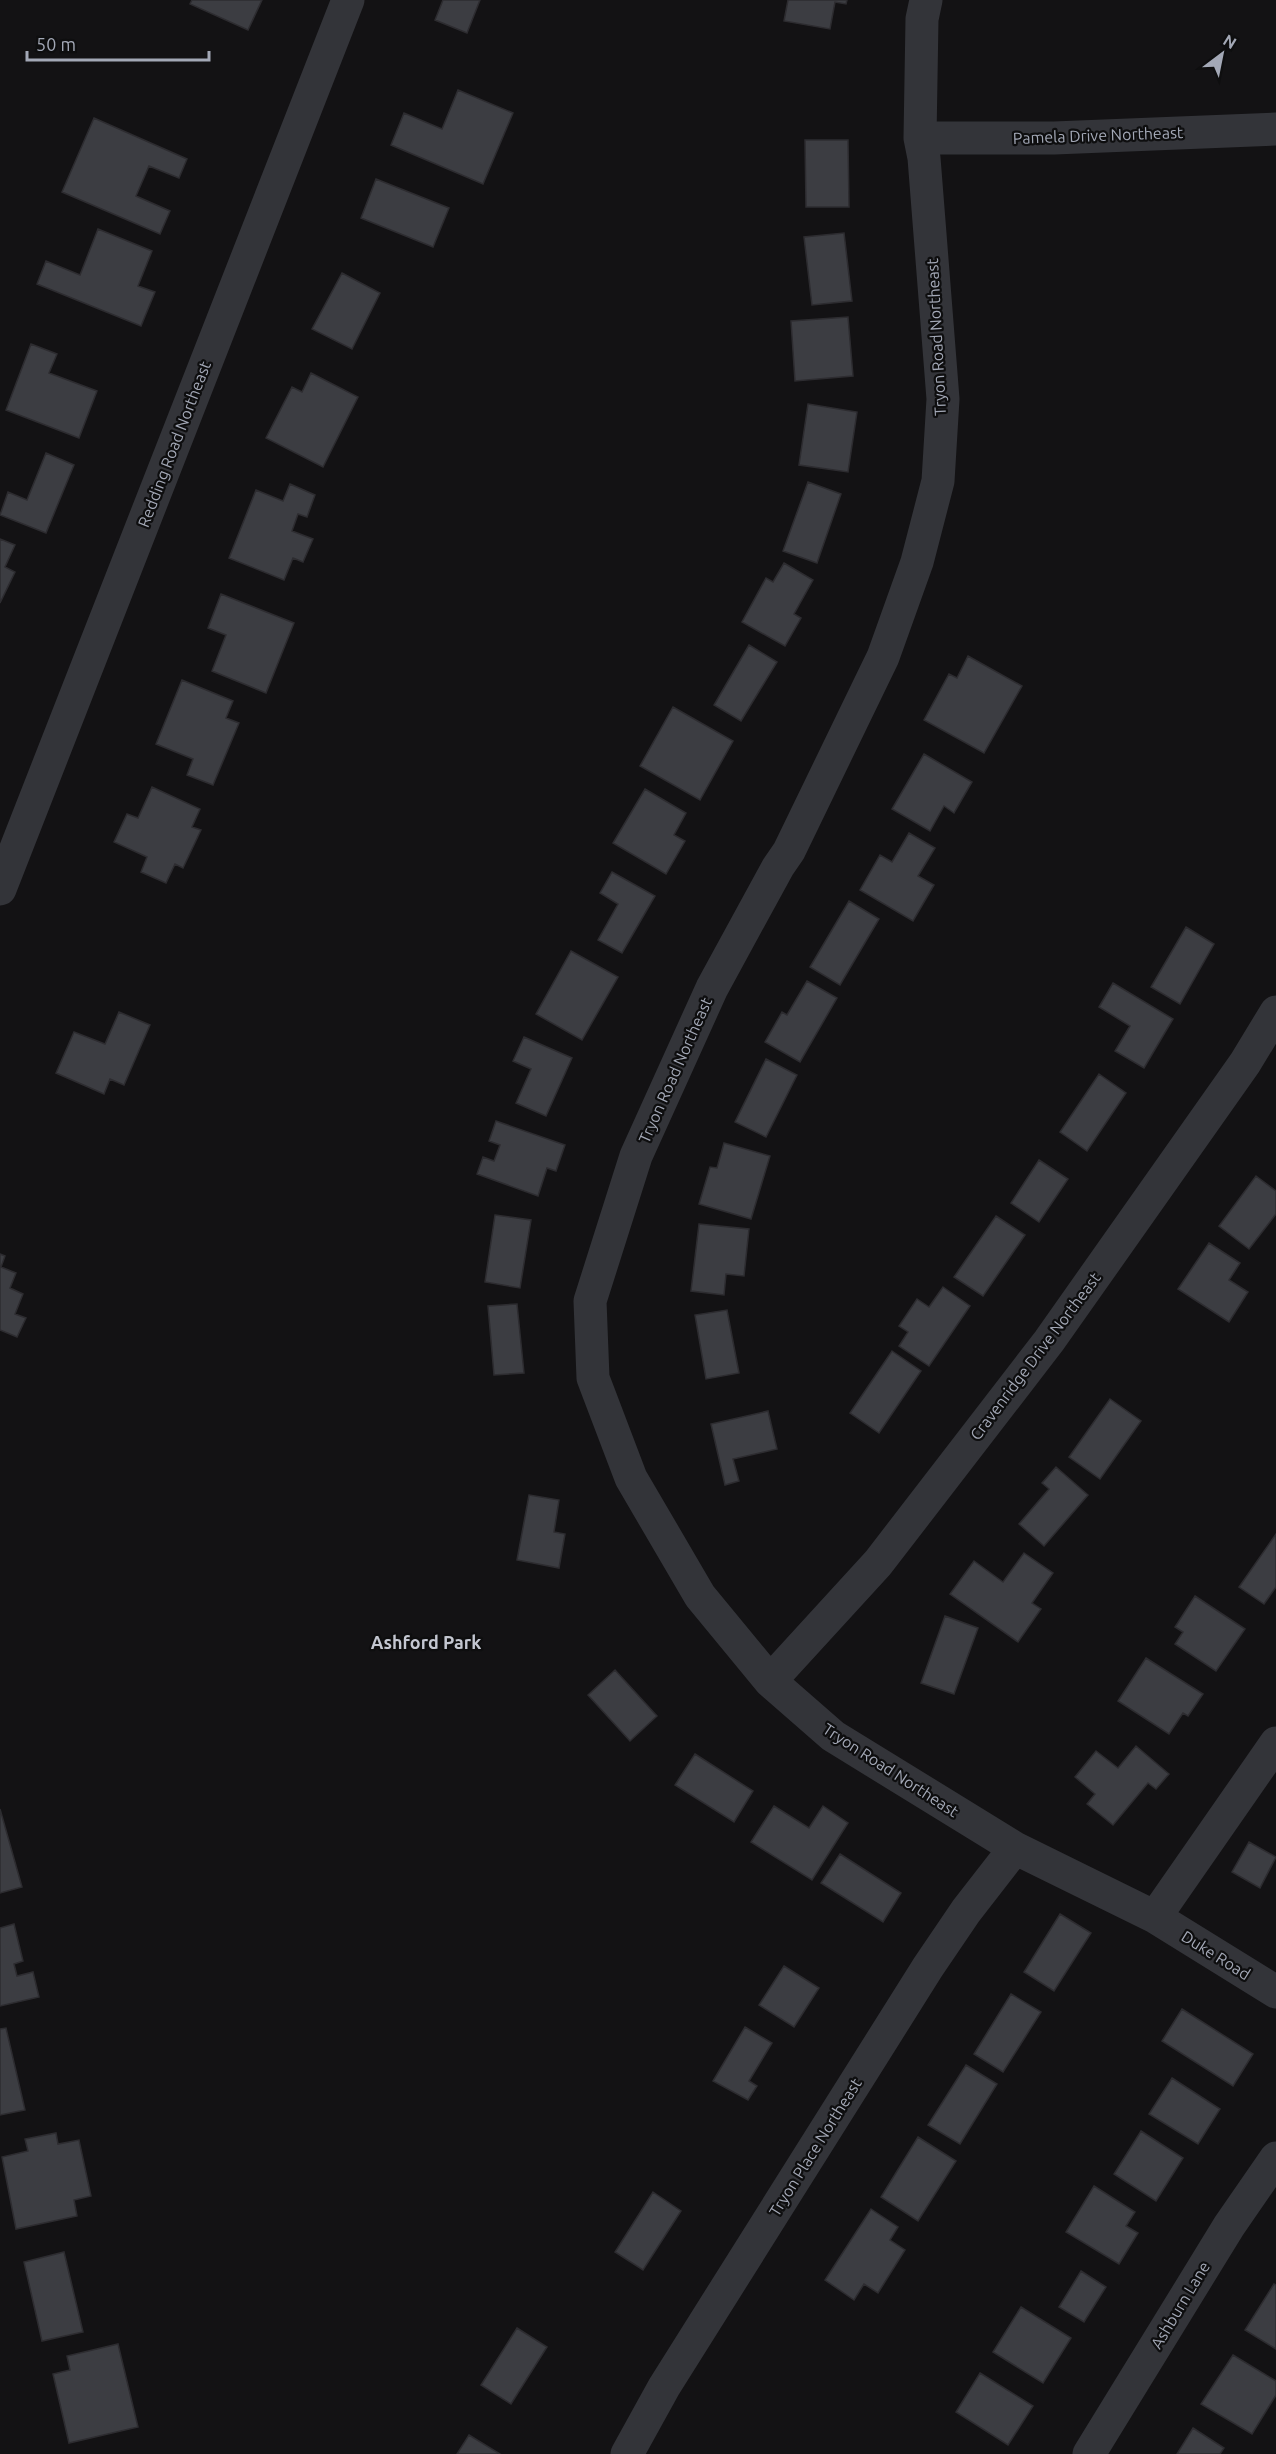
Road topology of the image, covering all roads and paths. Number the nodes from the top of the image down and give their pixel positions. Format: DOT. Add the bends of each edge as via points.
graph roads {
  1 [pos="348,0"];
  2 [pos="926,0"];
  3 [pos="1276,129"];
  4 [pos="920,138"];
  5 [pos="0,889"];
  6 [pos="1276,1012"];
  7 [pos="770,1681"];
  8 [pos="1276,1743"];
  9 [pos="1015,1848"];
  10 [pos="1155,1917"];
  11 [pos="1276,1992"];
  12 [pos="1276,2158"];
  13 [pos="627,2454"];
  14 [pos="1089,2454"];
  1 -- 5 [label="street, Redding Road Northeast"];
  2 -- 4 [label="street, Tryon Road Northeast" via="922,19"];
  3 -- 4 [label="street, Pamela Drive Northeast" via="1054,138"];
  4 -- 7 [label="street, Tryon Road Northeast" via="943,399 938,482 917,562 883,657 833,763 712,988 636,1156 590,1301 593,1378 631,1478 700,1596"];
  6 -- 7 [label="street, Cravenridge Drive Northeast" via="1245,1063 1049,1341 878,1563"];
  7 -- 9 [label="street, Tryon Road Northeast" via="833,1736"];
  8 -- 10 [label="street"];
  9 -- 10 [label="street, Tryon Road Northeast"];
  9 -- 13 [label="street, Tryon Place Northeast" via="922,1977 664,2388"];
  10 -- 11 [label="street, Duke Road"];
  12 -- 14 [label="street, Ashburn Lane" via="1229,2226"];
}
